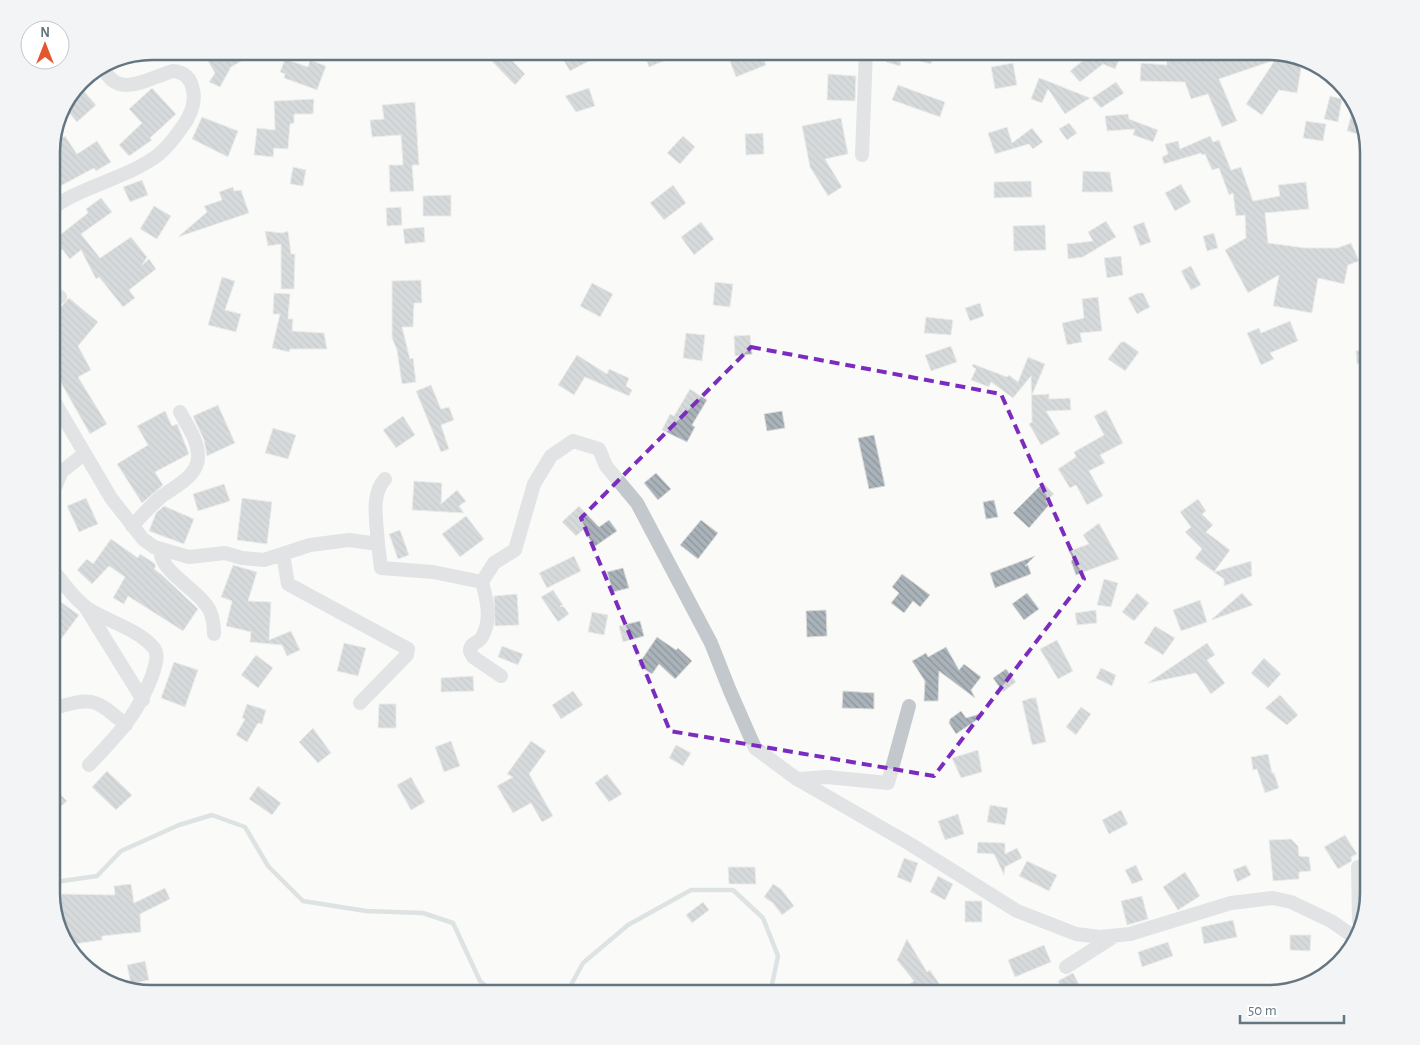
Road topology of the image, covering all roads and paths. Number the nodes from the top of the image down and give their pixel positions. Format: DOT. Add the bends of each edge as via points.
graph roads {
  1 [pos="866,60"];
  2 [pos="106,73"];
  3 [pos="862,155"];
  4 [pos="60,202"];
  5 [pos="60,410"];
  6 [pos="180,412"];
  7 [pos="84,454"];
  8 [pos="62,471"];
  9 [pos="60,476"];
  10 [pos="385,479"];
  11 [pos="132,526"];
  12 [pos="378,544"];
  13 [pos="160,549"];
  14 [pos="283,554"];
  15 [pos="60,577"];
  16 [pos="482,582"];
  17 [pos="86,608"];
  18 [pos="214,634"];
  19 [pos="501,676"];
  20 [pos="143,700"];
  21 [pos="360,703"];
  22 [pos="68,704"];
  23 [pos="60,706"];
  24 [pos="909,706"];
  25 [pos="60,709"];
  26 [pos="126,725"];
  27 [pos="89,765"];
  28 [pos="797,779"];
  29 [pos="1358,867"];
  30 [pos="1359,906"];
  31 [pos="1350,934"];
  32 [pos="1116,936"];
  33 [pos="1066,968"];
  1 -- 3 [label="street"];
  2 -- 4 [label="street" via="122,86 173,71 180,72 188,77 194,93 189,118 158,155"];
  5 -- 7 [label="street"];
  6 -- 11 [label="street" via="196,442 197,462 179,486 163,496"];
  7 -- 8 [label="street"];
  7 -- 11 [label="street"];
  8 -- 9 [label="street"];
  10 -- 12 [label="street" via="376,496"];
  11 -- 13 [label="street" via="147,543"];
  12 -- 14 [label="street" via="349,540 310,545"];
  12 -- 16 [label="street" via="382,568 433,572"];
  13 -- 14 [label="street" via="189,557 225,553 264,560"];
  13 -- 18 [label="street" via="162,562 211,612"];
  14 -- 21 [label="street" via="288,584 408,649 407,655"];
  15 -- 17 [label="street"];
  16 -- 19 [label="street" via="488,609 487,624 483,636 470,651 473,657"];
  16 -- 28 [label="street" via="494,563 515,550 534,484 551,456 573,441 599,450 606,466 637,503 711,643 756,748"];
  17 -- 20 [label="street"];
  17 -- 20 [label="street" via="137,634 155,648 156,663"];
  20 -- 26 [label="street"];
  22 -- 23 [label="street"];
  22 -- 25 [label="street"];
  22 -- 26 [label="street" via="82,700 101,704"];
  24 -- 28 [label="street" via="888,783"];
  26 -- 27 [label="street"];
  28 -- 32 [label="street" via="1017,911 1076,934 1100,938"];
  29 -- 30 [label="street"];
  31 -- 32 [label="street" via="1291,902 1273,898 1231,903"];
  32 -- 33 [label="street"];
}
